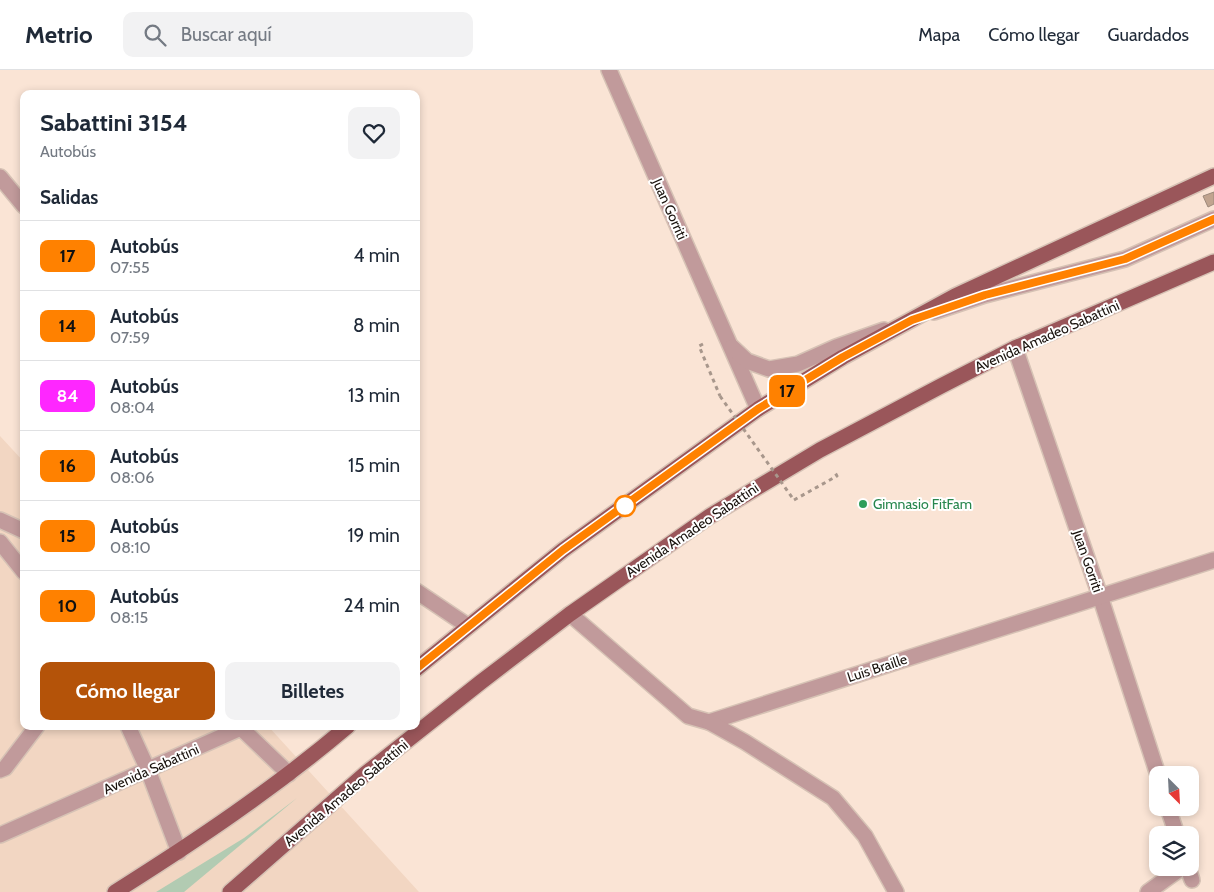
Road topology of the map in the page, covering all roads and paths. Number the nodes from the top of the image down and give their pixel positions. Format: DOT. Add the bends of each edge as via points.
graph roads {
  1 [pos="609,70"];
  2 [pos="1214,176"];
  3 [pos="0,177"];
  4 [pos="20,201"];
  5 [pos="1214,219"];
  6 [pos="1214,262"];
  7 [pos="912,320"];
  8 [pos="700,346"];
  9 [pos="732,347"];
  10 [pos="1016,348"];
  11 [pos="758,409"];
  12 [pos="837,476"];
  13 [pos="0,520"];
  14 [pos="20,529"];
  15 [pos="0,542"];
  16 [pos="1214,560"];
  17 [pos="20,567"];
  18 [pos="420,594"];
  19 [pos="1100,596"];
  20 [pos="570,614"];
  21 [pos="468,626"];
  22 [pos="420,667"];
  23 [pos="709,722"];
  24 [pos="34,730"];
  25 [pos="130,730"];
  26 [pos="234,730"];
  27 [pos="243,730"];
  28 [pos="343,730"];
  29 [pos="1155,766"];
  30 [pos="0,770"];
  31 [pos="148,770"];
  32 [pos="289,774"];
  33 [pos="0,835"];
  34 [pos="179,852"];
  35 [pos="1170,876"];
  36 [pos="115,892"];
  37 [pos="230,892"];
  38 [pos="896,892"];
  39 [pos="1148,892"];
  1 -- 9 [label="street, Juan Gorriti"];
  2 -- 7 [label="main road" via="955,296"];
  3 -- 4 [label="street"];
  5 -- 7 [label="street" via="1125,259 985,295"];
  6 -- 10 [label="main road, Avenida Amadeo Sabattini"];
  7 -- 9 [label="street" via="798,364 769,369 746,361"];
  7 -- 11 [label="main road"];
  8 -- 12 [label="path, bridge" via="720,396 794,500"];
  9 -- 11 [label="street, Juan Gorriti"];
  10 -- 19 [label="street, Juan Gorriti"];
  10 -- 20 [label="main road, Avenida Amadeo Sabattini" via="861,427 766,481"];
  11 -- 21 [label="main road" via="563,550"];
  13 -- 14 [label="street"];
  15 -- 17 [label="street"];
  16 -- 19 [label="street, Luis Braille"];
  18 -- 21 [label="street"];
  19 -- 23 [label="street, Luis Braille"];
  19 -- 29 [label="street, Juan Gorriti"];
  20 -- 23 [label="street" via="688,716"];
  20 -- 37 [label="main road, Avenida Amadeo Sabattini" via="365,774"];
  21 -- 22 [label="main road"];
  23 -- 38 [label="street" via="833,798 865,836"];
  24 -- 30 [label="street" via="5,768"];
  25 -- 31 [label="street"];
  26 -- 31 [label="street, Avenida Sabattini"];
  27 -- 32 [label="street, Avenida Sabattini"];
  28 -- 32 [label="main road"];
  31 -- 33 [label="street, Avenida Sabattini"];
  31 -- 34 [label="street"];
  32 -- 34 [label="main road"];
  34 -- 36 [label="main road"];
  35 -- 39 [label="street"];
}
